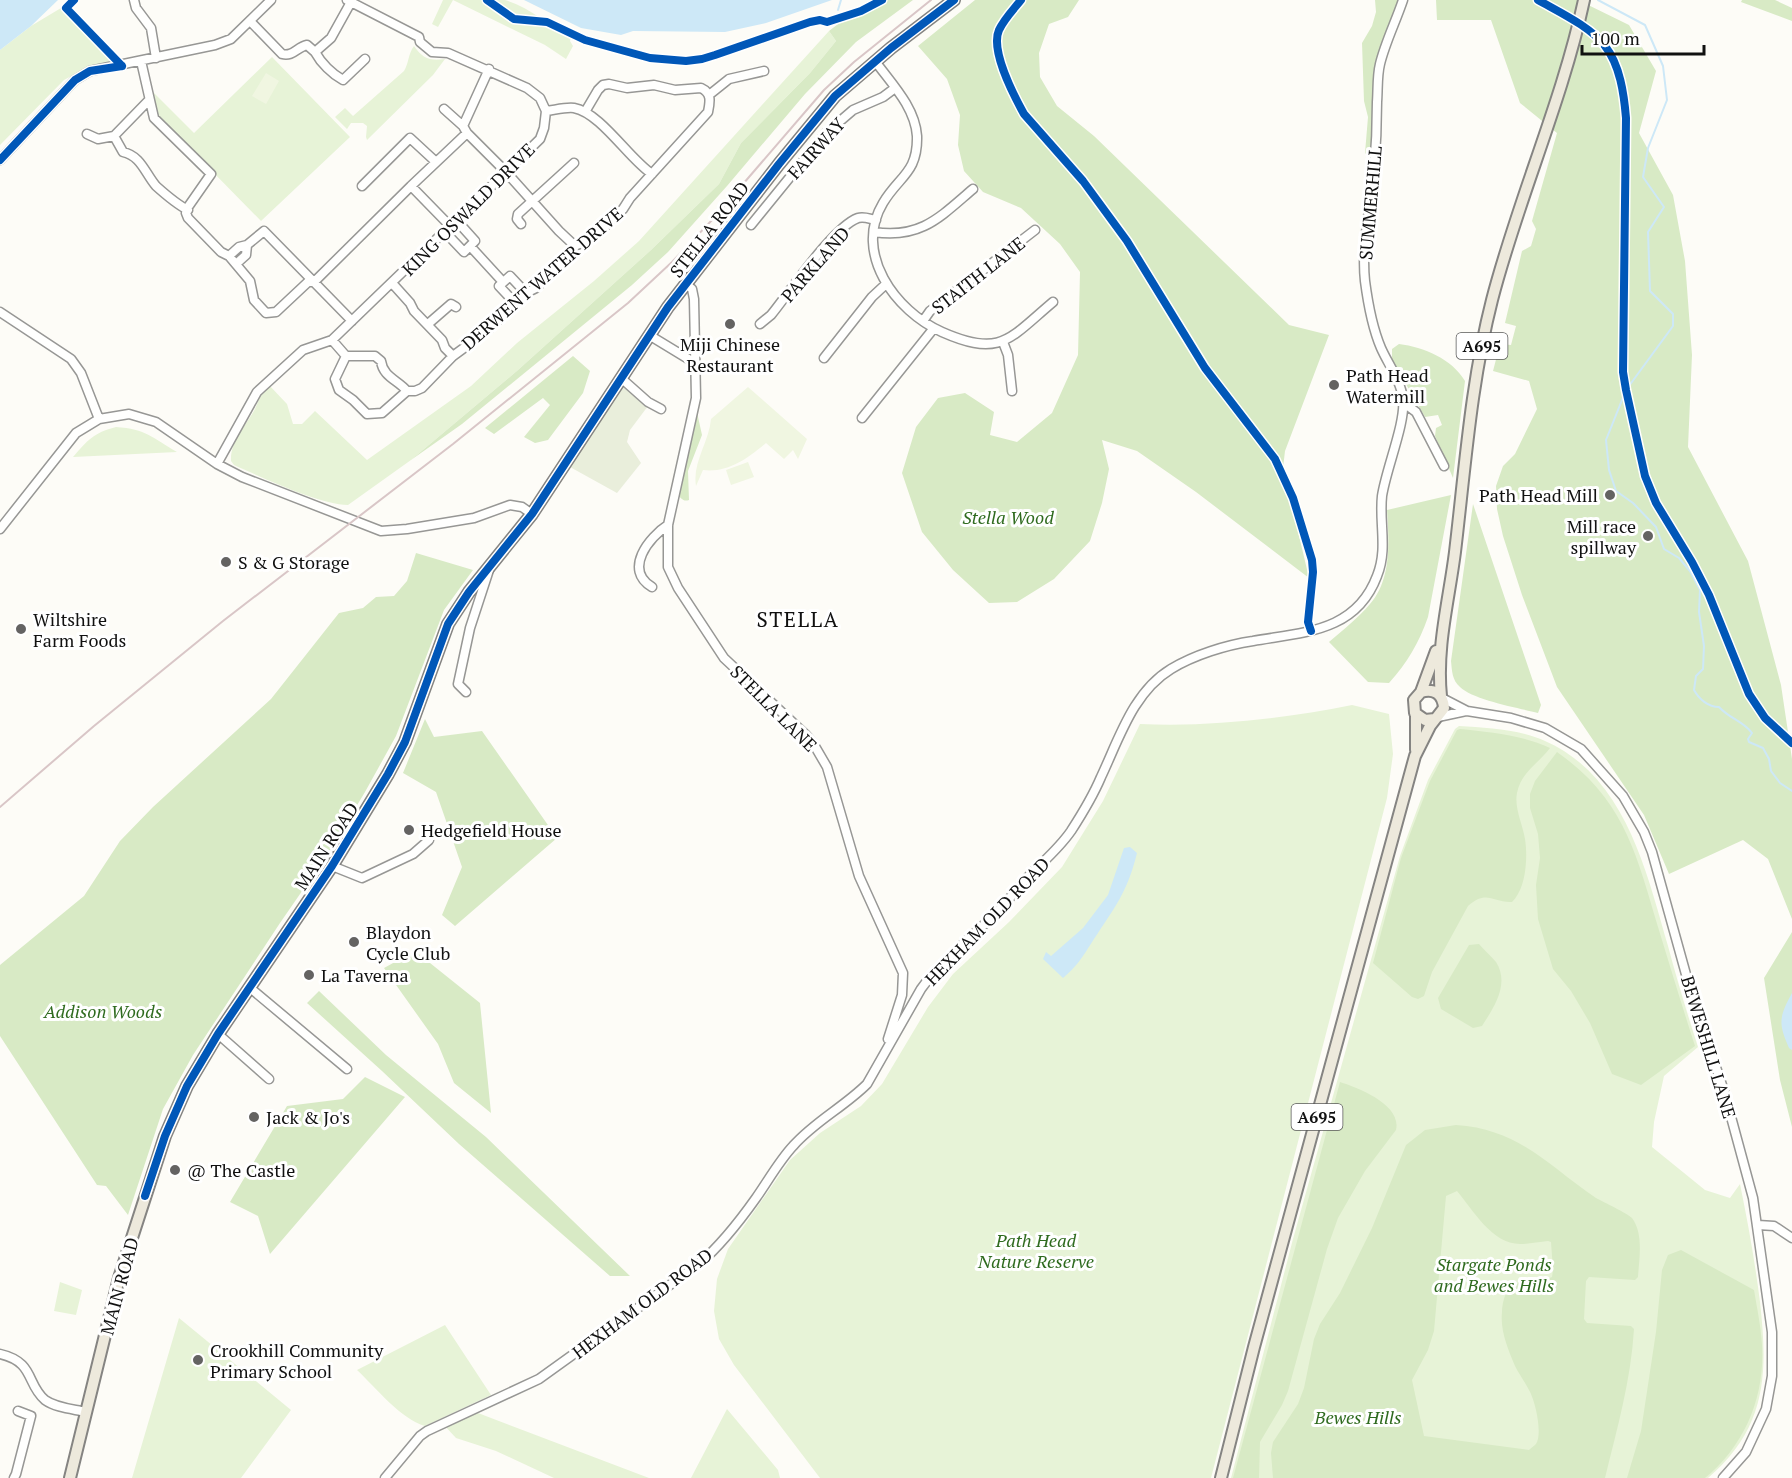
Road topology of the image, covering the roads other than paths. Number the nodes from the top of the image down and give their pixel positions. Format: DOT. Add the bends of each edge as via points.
graph roads {
  1 [pos="134,0"];
  2 [pos="271,0"];
  3 [pos="954,0"];
  4 [pos="1403,0"];
  5 [pos="1584,0"];
  6 [pos="349,1"];
  7 [pos="250,21"];
  8 [pos="315,52"];
  9 [pos="156,58"];
  10 [pos="365,60"];
  11 [pos="141,61"];
  12 [pos="875,61"];
  13 [pos="489,69"];
  14 [pos="764,70"];
  15 [pos="895,88"];
  16 [pos="709,94"];
  17 [pos="149,100"];
  18 [pos="444,109"];
  19 [pos="546,111"];
  20 [pos="585,112"];
  21 [pos="465,129"];
  22 [pos="87,134"];
  23 [pos="114,136"];
  24 [pos="0,160"];
  25 [pos="436,162"];
  26 [pos="574,163"];
  27 [pos="506,172"];
  28 [pos="652,174"];
  29 [pos="362,186"];
  30 [pos="411,186"];
  31 [pos="973,189"];
  32 [pos="531,200"];
  33 [pos="188,210"];
  34 [pos="876,220"];
  35 [pos="521,224"];
  36 [pos="751,225"];
  37 [pos="451,227"];
  38 [pos="1035,230"];
  39 [pos="874,232"];
  40 [pos="247,245"];
  41 [pos="470,246"];
  42 [pos="575,246"];
  43 [pos="229,256"];
  44 [pos="236,264"];
  45 [pos="314,282"];
  46 [pos="503,282"];
  47 [pos="392,283"];
  48 [pos="686,284"];
  49 [pos="886,284"];
  50 [pos="526,293"];
  51 [pos="1053,302"];
  52 [pos="514,303"];
  53 [pos="456,307"];
  54 [pos="0,312"];
  55 [pos="352,321"];
  56 [pos="923,321"];
  57 [pos="428,324"];
  58 [pos="760,324"];
  59 [pos="934,328"];
  60 [pos="649,335"];
  61 [pos="332,340"];
  62 [pos="1003,342"];
  63 [pos="346,356"];
  64 [pos="453,356"];
  65 [pos="824,358"];
  66 [pos="695,363"];
  67 [pos="621,378"];
  68 [pos="407,391"];
  69 [pos="1012,391"];
  70 [pos="1404,403"];
  71 [pos="661,409"];
  72 [pos="862,418"];
  73 [pos="99,419"];
  74 [pos="217,464"];
  75 [pos="1443,466"];
  76 [pos="532,514"];
  77 [pos="668,525"];
  78 [pos="0,529"];
  79 [pos="490,566"];
  80 [pos="652,587"];
  81 [pos="1441,637"];
  82 [pos="465,692"];
  83 [pos="1421,692"];
  84 [pos="1441,697"];
  85 [pos="1467,711"];
  86 [pos="1416,715"];
  87 [pos="1437,718"];
  88 [pos="1415,756"];
  89 [pos="429,840"];
  90 [pos="332,866"];
  91 [pos="903,986"];
  92 [pos="249,987"];
  93 [pos="921,988"];
  94 [pos="218,1034"];
  95 [pos="884,1056"];
  96 [pos="347,1069"];
  97 [pos="269,1079"];
  98 [pos="1758,1225"];
  99 [pos="1792,1238"];
  100 [pos="0,1354"];
  101 [pos="18,1411"];
  102 [pos="86,1412"];
  103 [pos="14,1478"];
  104 [pos="70,1478"];
  105 [pos="385,1478"];
  106 [pos="1221,1478"];
  107 [pos="1724,1478"];
  1 -- 9 [label="street" via="151,28"];
  2 -- 7 [label="street"];
  3 -- 12 [label="main road, STELLA ROAD"];
  4 -- 70 [label="street, SUMMERHILL" via="1379,72 1364,264 1376,335"];
  5 -- 81 [label="main road, A695" via="1567,66 1504,256 1485,330"];
  6 -- 8 [label="street" via="332,38"];
  6 -- 13 [label="street" via="419,38 432,52 448,53"];
  7 -- 8 [label="street" via="282,54 288,56 307,45"];
  7 -- 9 [label="street" via="231,39"];
  8 -- 10 [label="street" via="343,80"];
  9 -- 11 [label="street"];
  11 -- 17 [label="street"];
  11 -- 24 [label="street" via="90,71 75,80"];
  12 -- 15 [label="street"];
  12 -- 48 [label="main road, STELLA ROAD" via="835,96"];
  13 -- 19 [label="street" via="527,88 540,98"];
  13 -- 21 [label="street"];
  14 -- 16 [label="street" via="729,79"];
  15 -- 34 [label="street" via="916,125 915,156"];
  15 -- 36 [label="street, FAIRWAY" via="838,121"];
  16 -- 20 [label="street" via="701,88 627,88 609,84 598,90"];
  16 -- 28 [label="street, DERWENT WATER DRIVE" via="708,112"];
  17 -- 23 [label="street"];
  17 -- 33 [label="street" via="154,117 211,174"];
  18 -- 21 [label="street"];
  19 -- 20 [label="street" via="573,108"];
  19 -- 27 [label="street, KING OSWALD DRIVE" via="540,139"];
  20 -- 28 [label="street"];
  21 -- 25 [label="street"];
  21 -- 27 [label="street"];
  22 -- 23 [label="street" via="98,140"];
  23 -- 33 [label="street" via="123,152 138,159 155,184"];
  25 -- 29 [label="street" via="410,138"];
  25 -- 30 [label="street"];
  26 -- 32 [label="street"];
  27 -- 32 [label="street"];
  27 -- 37 [label="street, KING OSWALD DRIVE"];
  28 -- 42 [label="street, DERWENT WATER DRIVE" via="594,237"];
  30 -- 37 [label="street"];
  30 -- 45 [label="street"];
  31 -- 39 [label="street" via="938,218 912,232"];
  32 -- 35 [label="street" via="518,214"];
  32 -- 42 [label="street"];
  33 -- 43 [label="street" via="188,218"];
  34 -- 39 [label="street"];
  34 -- 58 [label="street, PARKLAND" via="863,217 842,230"];
  37 -- 41 [label="street" via="476,241"];
  37 -- 41 [label="street" via="464,252"];
  37 -- 47 [label="street, KING OSWALD DRIVE"];
  38 -- 56 [label="street, STAITH LANE" via="930,311"];
  39 -- 49 [label="street" via="874,256"];
  40 -- 43 [label="street"];
  40 -- 44 [label="street" via="246,255"];
  40 -- 45 [label="street" via="264,231"];
  41 -- 46 [label="street"];
  42 -- 50 [label="street, DERWENT WATER DRIVE" via="571,255 537,288"];
  43 -- 44 [label="street"];
  44 -- 45 [label="street" via="250,281 254,300 266,313 276,312 308,282"];
  45 -- 55 [label="street"];
  46 -- 50 [label="street" via="510,276"];
  46 -- 52 [label="street" via="499,286"];
  47 -- 55 [label="street, KING OSWALD DRIVE"];
  47 -- 57 [label="street"];
  48 -- 60 [label="main road, STELLA ROAD"];
  48 -- 66 [label="street, STELLA LANE" via="693,293"];
  49 -- 56 [label="street"];
  49 -- 65 [label="street"];
  50 -- 52 [label="street, DERWENT WATER DRIVE"];
  51 -- 62 [label="street"];
  52 -- 64 [label="street, DERWENT WATER DRIVE" via="487,331"];
  53 -- 57 [label="street" via="451,304"];
  54 -- 73 [label="street" via="71,359 81,373"];
  55 -- 61 [label="street, KING OSWALD DRIVE"];
  56 -- 59 [label="street"];
  57 -- 64 [label="street"];
  59 -- 62 [label="street" via="984,344"];
  59 -- 72 [label="street"];
  60 -- 66 [label="street"];
  60 -- 67 [label="main road, STELLA ROAD"];
  61 -- 63 [label="street"];
  61 -- 74 [label="street, KING OSWALD DRIVE" via="303,350 257,392"];
  62 -- 69 [label="street"];
  63 -- 68 [label="street" via="375,356 392,380 400,382"];
  63 -- 68 [label="street, DERWENT WATER DRIVE" via="335,379 339,390 367,414 382,413"];
  64 -- 68 [label="street, DERWENT WATER DRIVE" via="422,388"];
  66 -- 77 [label="street, STELLA LANE" via="696,398"];
  67 -- 71 [label="street"];
  67 -- 76 [label="main road, STELLA ROAD"];
  70 -- 75 [label="street" via="1428,427"];
  70 -- 93 [label="street, HEXHAM OLD ROAD" via="1383,491 1381,566 1369,595 1346,618 1334,623 1300,634 1228,647 1183,662 1158,678 1143,694 1069,834"];
  73 -- 74 [label="street" via="129,414 149,419"];
  73 -- 78 [label="street" via="76,433"];
  74 -- 76 [label="street" via="371,528 391,531 474,518 510,505"];
  76 -- 79 [label="main road, MAIN ROAD"];
  77 -- 80 [label="street" via="647,543 640,558 642,576"];
  77 -- 91 [label="street, STELLA LANE" via="666,556 671,575 717,649 813,743 827,767 859,876 903,972"];
  79 -- 82 [label="street" via="470,628 458,684"];
  79 -- 90 [label="main road, MAIN ROAD" via="448,624 405,742"];
  81 -- 83 [label="main road, A695"];
  81 -- 84 [label="main road, A695"];
  83 -- 84 [label="main road" via="1432,690"];
  83 -- 86 [label="main road, A695" via="1414,700"];
  84 -- 85 [label="street, BEWESHILL LANE"];
  84 -- 87 [label="main road, A695" via="1444,708"];
  85 -- 87 [label="street, BEWESHILL LANE"];
  85 -- 98 [label="street, BEWESHILL LANE" via="1511,718 1560,734 1611,780 1634,813 1652,852 1692,996 1724,1091"];
  86 -- 87 [label="main road" via="1425,720"];
  86 -- 88 [label="main road, A695"];
  87 -- 88 [label="main road, A695"];
  88 -- 106 [label="main road, A695"];
  89 -- 90 [label="street" via="413,854 362,879"];
  90 -- 92 [label="main road, MAIN ROAD"];
  91 -- 93 [label="street"];
  91 -- 95 [label="street, STELLA LANE"];
  92 -- 94 [label="main road, MAIN ROAD"];
  92 -- 96 [label="street"];
  93 -- 95 [label="street, HEXHAM OLD ROAD"];
  94 -- 97 [label="street"];
  94 -- 102 [label="main road, MAIN ROAD" via="187,1086 165,1136 119,1278"];
  95 -- 105 [label="street, HEXHAM OLD ROAD" via="855,1096 820,1120 792,1147 732,1230 699,1264 539,1379 427,1431"];
  98 -- 99 [label="street" via="1774,1226"];
  98 -- 107 [label="street, BEWESHILL LANE" via="1772,1332 1770,1396 1750,1446"];
  100 -- 102 [label="street" via="22,1365 39,1393 52,1404"];
  101 -- 103 [label="street" via="31,1416"];
  102 -- 104 [label="main road, MAIN ROAD"];
}
